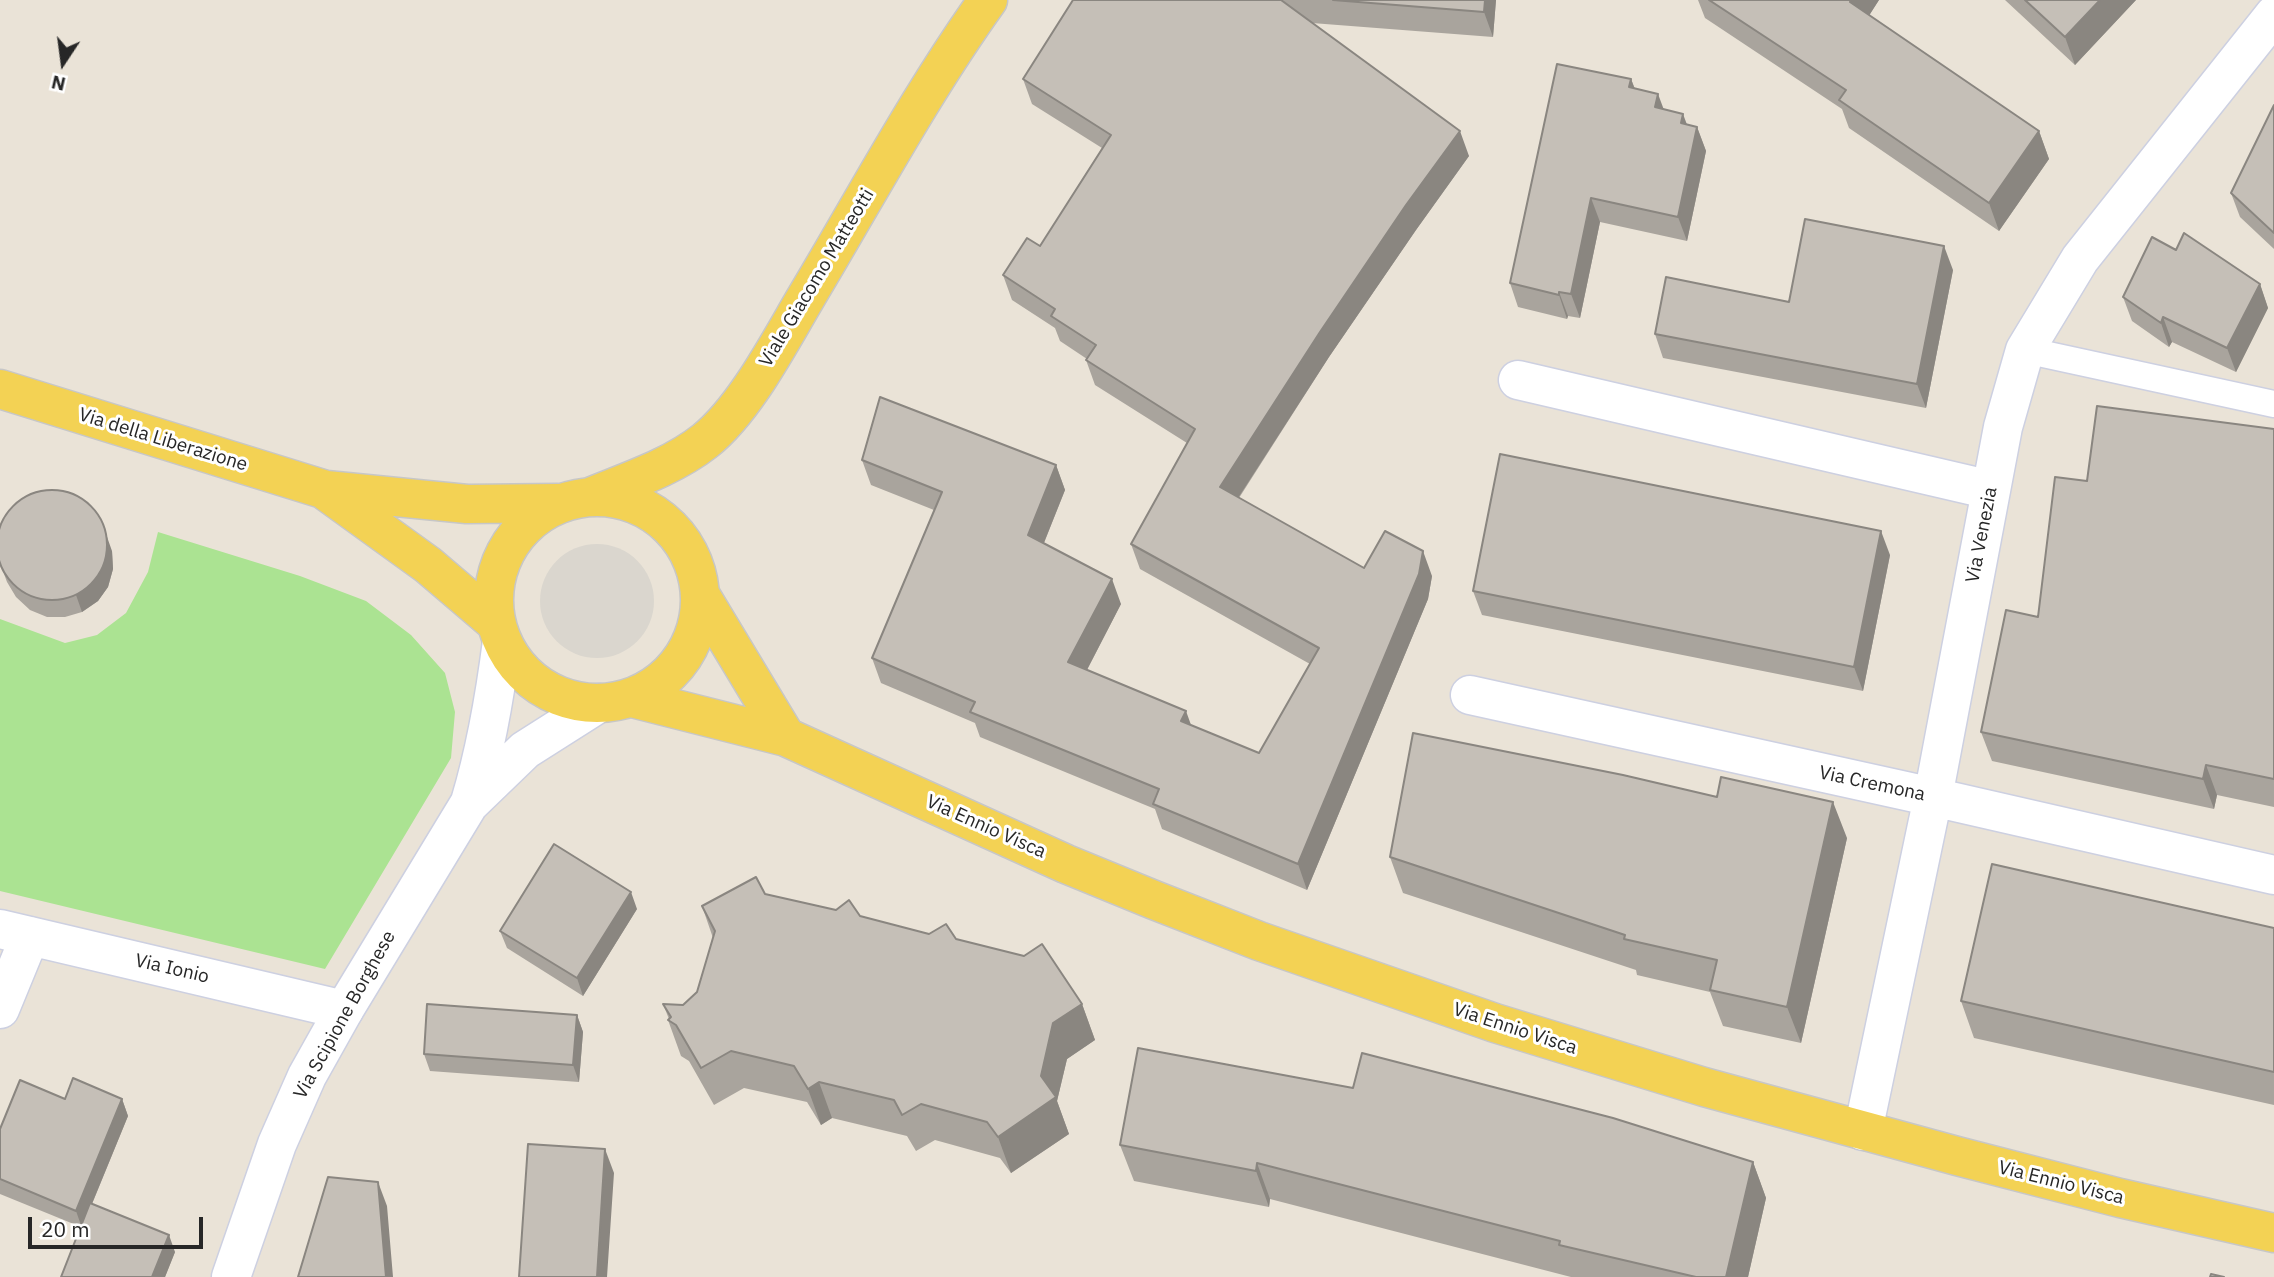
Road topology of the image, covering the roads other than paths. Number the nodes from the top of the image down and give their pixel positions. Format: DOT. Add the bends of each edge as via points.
graph roads {
  1 [pos="988,0"];
  2 [pos="2274,15"];
  3 [pos="2025,349"];
  4 [pos="1518,380"];
  5 [pos="0,389"];
  6 [pos="2274,404"];
  7 [pos="1991,490"];
  8 [pos="326,491"];
  9 [pos="575,500"];
  10 [pos="701,596"];
  11 [pos="499,632"];
  12 [pos="1470,695"];
  13 [pos="615,700"];
  14 [pos="786,737"];
  15 [pos="1933,797"];
  16 [pos="469,804"];
  17 [pos="2274,875"];
  18 [pos="15,932"];
  19 [pos="0,1009"];
  20 [pos="344,1010"];
  21 [pos="1863,1130"];
  22 [pos="2274,1233"];
  23 [pos="231,1277"];
  1 -- 9 [label="main road, Viale Giacomo Matteotti" via="737,406 705,441 686,454"];
  2 -- 3 [label="street, Via Venezia" via="2080,260"];
  3 -- 6 [label="lane"];
  3 -- 7 [label="street, Via Venezia" via="2008,404"];
  4 -- 7 [label="street"];
  5 -- 8 [label="main road, Via della Liberazione"];
  7 -- 15 [label="street, Via Venezia"];
  8 -- 9 [label="main road, Via della Liberazione" via="467,504"];
  8 -- 11 [label="main road, Via della Liberazione" via="428,565"];
  9 -- 10 [label="main road" via="624,499 654,512 678,535 694,564"];
  9 -- 11 [label="main road" via="541,512 511,542 495,582 493,602"];
  10 -- 13 [label="main road" via="699,622 675,669 655,686"];
  10 -- 14 [label="main road"];
  11 -- 13 [label="main road" via="514,662 551,692 575,701"];
  11 -- 16 [label="street, Via Scipione Borghese" via="495,698"];
  12 -- 15 [label="street, Via Cremona"];
  13 -- 14 [label="main road, Via Ennio Visca"];
  13 -- 16 [label="street, Via Scipione Borghese" via="525,750"];
  14 -- 21 [label="main road, Via Ennio Visca" via="1066,864 1259,941 1590,1053"];
  15 -- 17 [label="street, Via Cremona"];
  15 -- 21 [label="street, Via Venezia"];
  16 -- 20 [label="street, Via Scipione Borghese"];
  18 -- 19 [label="street"];
  18 -- 20 [label="street, Via Ionio"];
  20 -- 23 [label="street, Via Scipione Borghese" via="307,1076 277,1144"];
  21 -- 22 [label="main road, Via Ennio Visca" via="2070,1186"];
}
